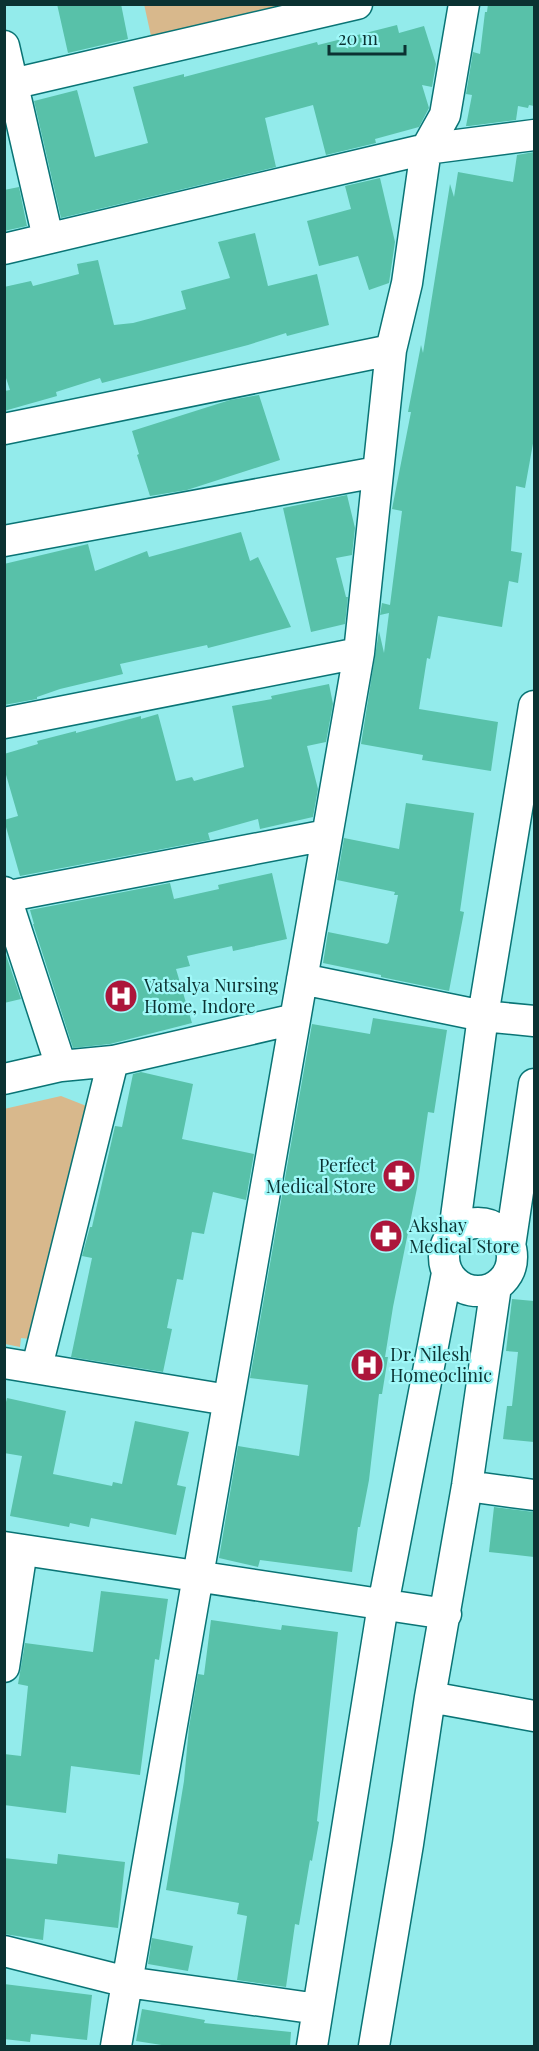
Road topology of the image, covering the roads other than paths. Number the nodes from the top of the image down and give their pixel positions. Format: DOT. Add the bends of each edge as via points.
graph roads {
  1 [pos="357,4"];
  2 [pos="464,4"];
  3 [pos="4,46"];
  4 [pos="12,84"];
  5 [pos="534,135"];
  6 [pos="426,148"];
  7 [pos="48,238"];
  8 [pos="4,249"];
  9 [pos="390,350"];
  10 [pos="4,429"];
  11 [pos="377,471"];
  12 [pos="4,541"];
  13 [pos="359,652"];
  14 [pos="534,706"];
  15 [pos="4,723"];
  16 [pos="327,835"];
  17 [pos="5,895"];
  18 [pos="302,979"];
  19 [pos="483,1016"];
  20 [pos="295,1019"];
  21 [pos="534,1021"];
  22 [pos="113,1060"];
  23 [pos="61,1066"];
  24 [pos="4,1079"];
  25 [pos="534,1084"];
  26 [pos="454,1232"];
  27 [pos="519,1250"];
  28 [pos="447,1273"];
  29 [pos="496,1286"];
  30 [pos="4,1363"];
  31 [pos="37,1367"];
  32 [pos="228,1400"];
  33 [pos="467,1486"];
  34 [pos="534,1495"];
  35 [pos="13,1548"];
  36 [pos="198,1575"];
  37 [pos="383,1605"];
  38 [pos="446,1614"];
  39 [pos="4,1667"];
  40 [pos="430,1697"];
  41 [pos="534,1716"];
  42 [pos="4,1951"];
  43 [pos="127,1982"];
  44 [pos="318,2009"];
  45 [pos="116,2046"];
  46 [pos="312,2046"];
  47 [pos="374,2046"];
  1 -- 4 [label="street"];
  2 -- 6 [label="street" via="445,115"];
  3 -- 4 [label="street"];
  4 -- 7 [label="street"];
  5 -- 6 [label="street"];
  6 -- 7 [label="street"];
  6 -- 9 [label="street" via="407,283"];
  7 -- 8 [label="street"];
  9 -- 10 [label="street"];
  9 -- 11 [label="street"];
  11 -- 12 [label="street"];
  11 -- 13 [label="street"];
  13 -- 15 [label="street"];
  13 -- 16 [label="street"];
  14 -- 19 [label="street"];
  16 -- 17 [label="street"];
  16 -- 18 [label="street"];
  17 -- 23 [label="street"];
  18 -- 19 [label="street"];
  18 -- 20 [label="street"];
  19 -- 21 [label="street"];
  19 -- 26 [label="street"];
  20 -- 22 [label="street"];
  20 -- 32 [label="street"];
  22 -- 23 [label="street"];
  22 -- 31 [label="street"];
  23 -- 24 [label="street"];
  25 -- 27 [label="street"];
  26 -- 27 [label="street" via="464,1225 486,1223"];
  26 -- 28 [label="street" via="444,1251"];
  27 -- 29 [label="street"];
  28 -- 29 [label="street" via="454,1282 474,1291"];
  28 -- 37 [label="street"];
  29 -- 33 [label="street"];
  30 -- 31 [label="street"];
  31 -- 32 [label="street"];
  32 -- 36 [label="street"];
  33 -- 34 [label="street"];
  33 -- 38 [label="street"];
  35 -- 36 [label="street"];
  35 -- 39 [label="street"];
  36 -- 37 [label="street"];
  36 -- 43 [label="street"];
  37 -- 38 [label="street"];
  37 -- 44 [label="street"];
  38 -- 40 [label="street"];
  40 -- 41 [label="street"];
  40 -- 47 [label="street"];
  42 -- 43 [label="street"];
  43 -- 44 [label="street"];
  43 -- 45 [label="street"];
  44 -- 46 [label="street"];
}
